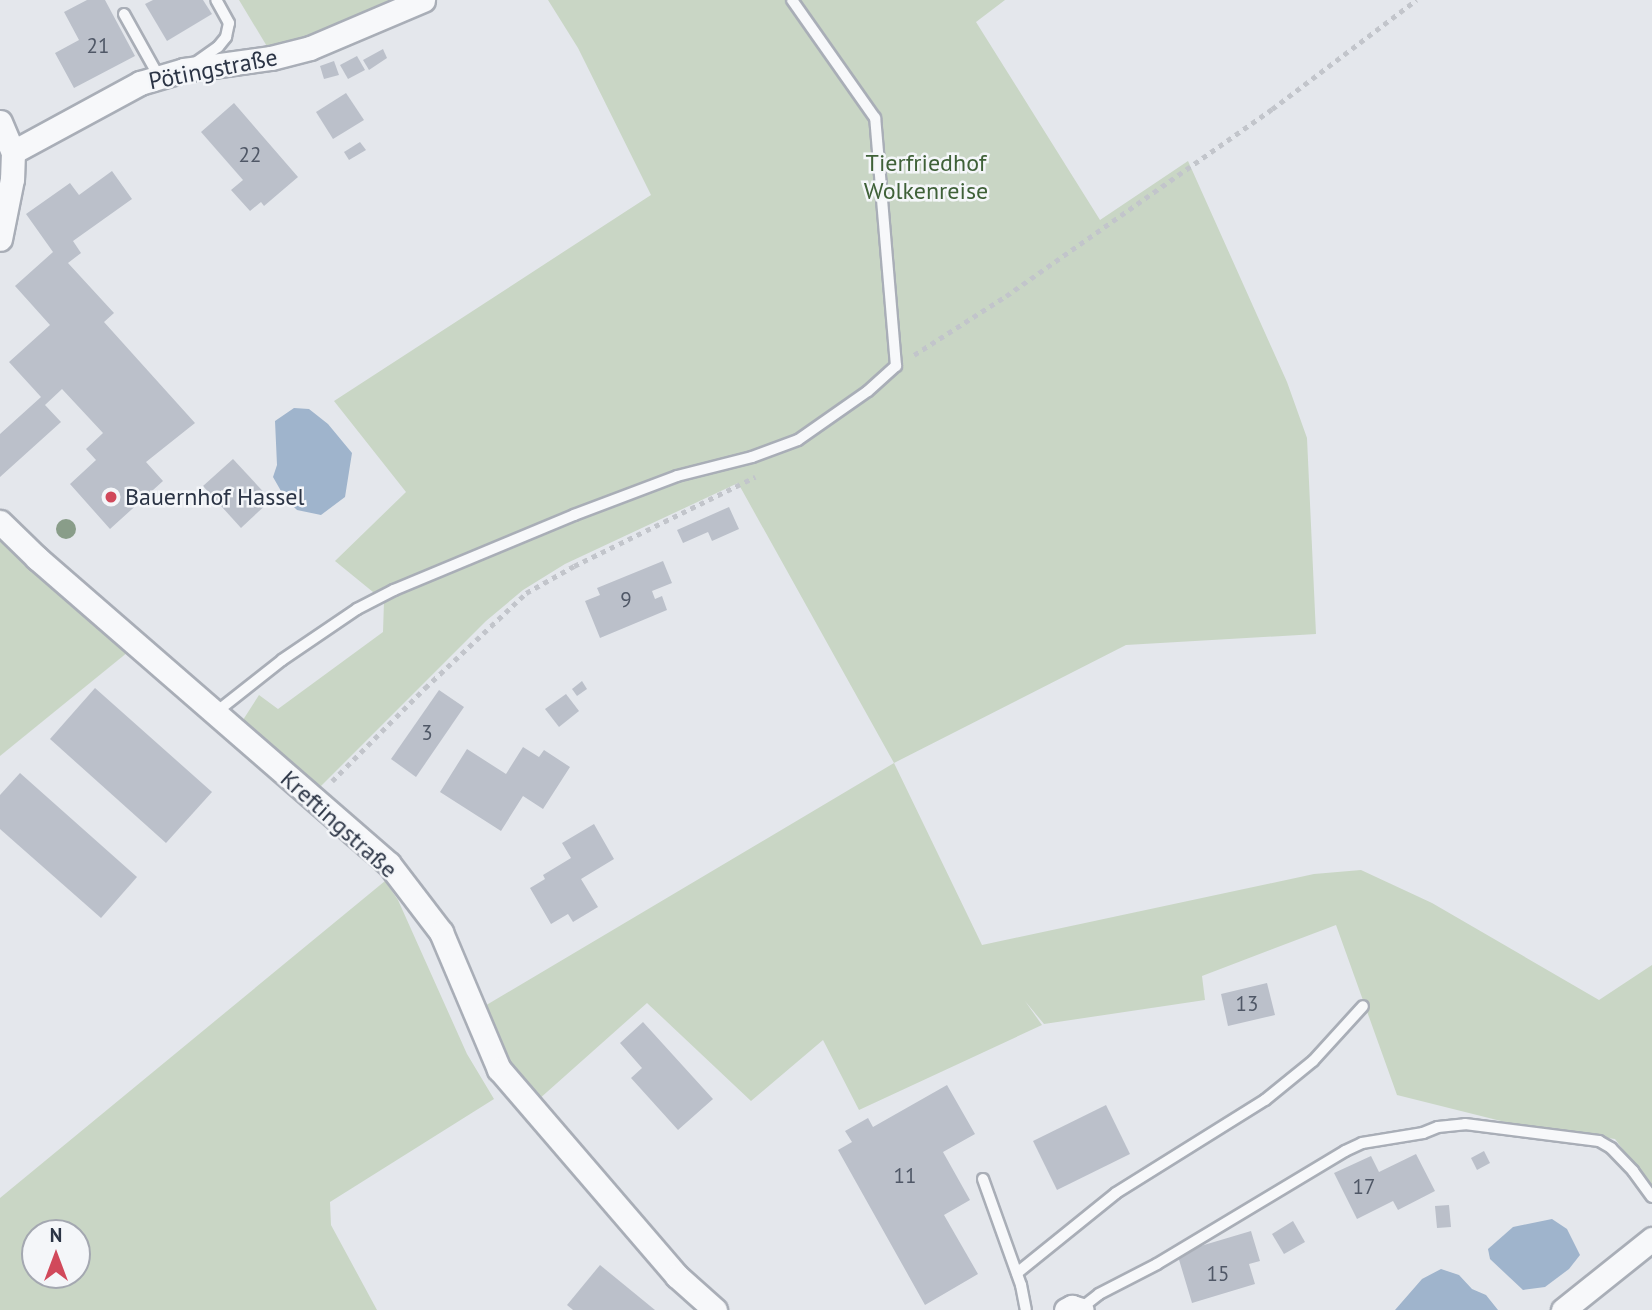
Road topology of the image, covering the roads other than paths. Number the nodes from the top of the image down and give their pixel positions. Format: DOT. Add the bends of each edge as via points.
graph roads {
  1 [pos="216,0"];
  2 [pos="424,0"];
  3 [pos="792,0"];
  4 [pos="124,15"];
  5 [pos="184,71"];
  6 [pos="159,77"];
  7 [pos="0,122"];
  8 [pos="13,152"];
  9 [pos="0,239"];
  10 [pos="0,522"];
  11 [pos="215,713"];
  12 [pos="1363,1006"];
  13 [pos="983,1179"];
  14 [pos="1652,1197"];
  15 [pos="1652,1239"];
  16 [pos="1017,1273"];
  17 [pos="715,1310"];
  18 [pos="1026,1310"];
  19 [pos="1066,1310"];
  20 [pos="1081,1310"];
  21 [pos="1563,1310"];
  1 -- 5 [label="lane" via="229,23 226,37"];
  2 -- 5 [label="street, Pötingstraße" via="310,48"];
  3 -- 11 [label="lane" via="875,118 897,366 797,440 677,476 394,590 282,660"];
  4 -- 6 [label="lane"];
  5 -- 6 [label="street, Pötingstraße"];
  6 -- 8 [label="street, Pötingstraße"];
  7 -- 8 [label="street"];
  8 -- 9 [label="street"];
  10 -- 11 [label="street, Kreftingstraße"];
  11 -- 17 [label="street, Kreftingstraße" via="389,864 441,932 499,1069 677,1276"];
  12 -- 16 [label="lane" via="1313,1061 1265,1100 1116,1193"];
  13 -- 16 [label="lane"];
  14 -- 20 [label="lane" via="1633,1171 1600,1141 1465,1124 1438,1127 1345,1151 1099,1294"];
  15 -- 21 [label="street"];
  16 -- 18 [label="lane"];
  19 -- 20 [label="street"];
}
